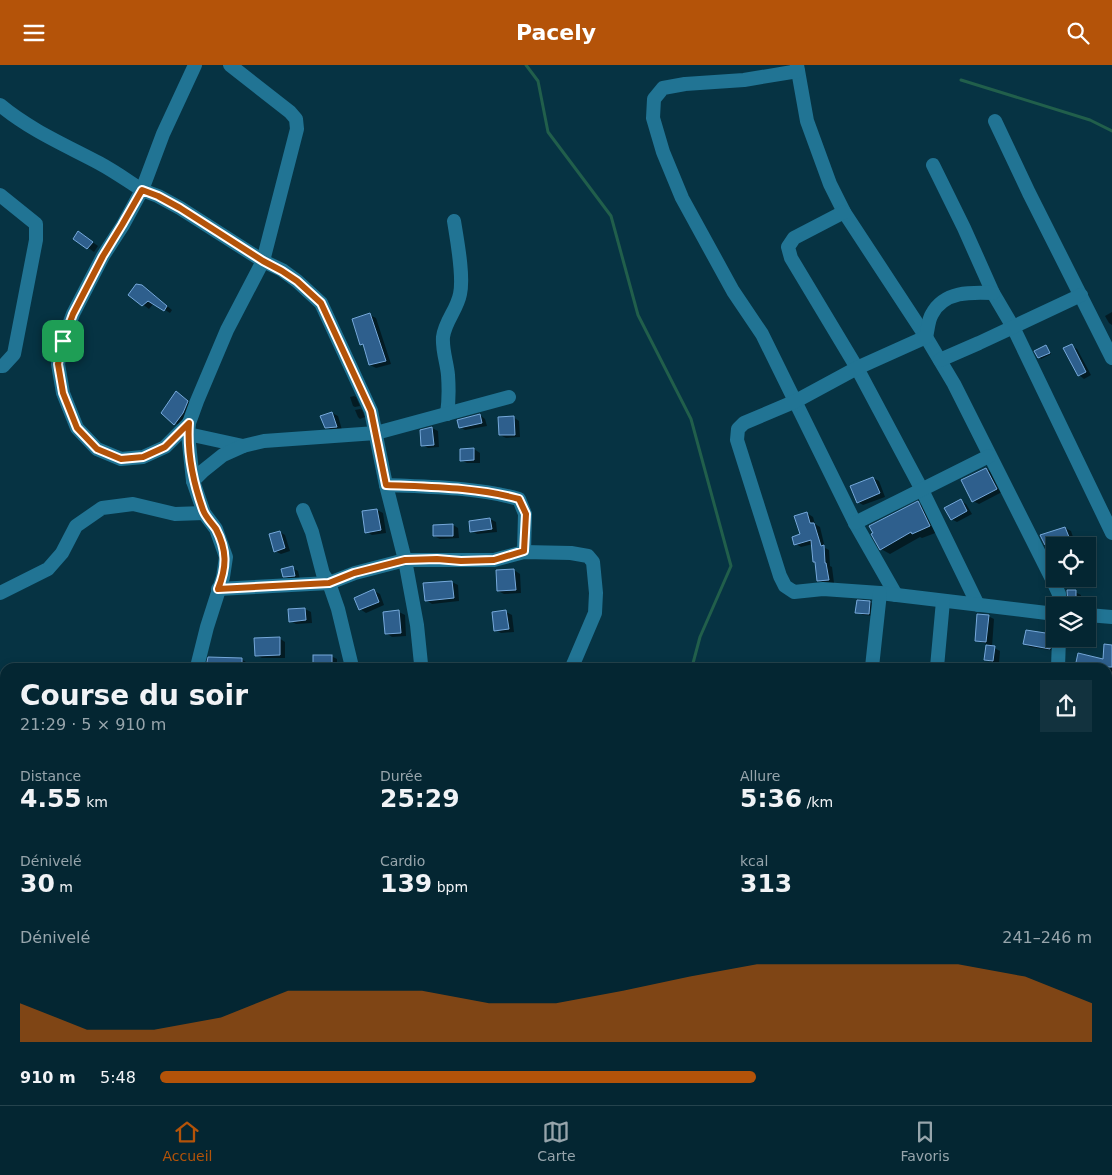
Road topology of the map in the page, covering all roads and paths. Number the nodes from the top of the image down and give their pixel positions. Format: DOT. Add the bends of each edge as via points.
graph roads {
  1 [pos="195,65"];
  2 [pos="230,65"];
  3 [pos="797,68"];
  4 [pos="0,105"];
  5 [pos="995,121"];
  6 [pos="933,165"];
  7 [pos="142,190"];
  8 [pos="0,195"];
  9 [pos="844,212"];
  10 [pos="454,221"];
  11 [pos="263,261"];
  12 [pos="993,293"];
  13 [pos="1080,295"];
  14 [pos="1013,327"];
  15 [pos="926,337"];
  16 [pos="1112,358"];
  17 [pos="940,360"];
  18 [pos="0,366"];
  19 [pos="857,368"];
  20 [pos="510,397"];
  21 [pos="796,401"];
  22 [pos="447,414"];
  23 [pos="189,428"];
  24 [pos="376,433"];
  25 [pos="242,446"];
  26 [pos="989,457"];
  27 [pos="193,481"];
  28 [pos="386,485"];
  29 [pos="922,490"];
  30 [pos="303,509"];
  31 [pos="204,513"];
  32 [pos="855,523"];
  33 [pos="1112,533"];
  34 [pos="524,551"];
  35 [pos="405,560"];
  36 [pos="329,583"];
  37 [pos="218,589"];
  38 [pos="0,593"];
  39 [pos="880,593"];
  40 [pos="896,595"];
  41 [pos="1058,597"];
  42 [pos="943,601"];
  43 [pos="978,605"];
  44 [pos="1046,613"];
  45 [pos="1096,616"];
  46 [pos="1112,617"];
  47 [pos="1059,647"];
  48 [pos="198,663"];
  49 [pos="351,663"];
  50 [pos="422,663"];
  51 [pos="574,663"];
  52 [pos="872,663"];
  53 [pos="937,663"];
  54 [pos="1058,663"];
  1 -- 7 [label="street" via="163,134"];
  2 -- 11 [label="street" via="296,119 297,129"];
  3 -- 9 [label="street" via="807,121 830,185"];
  3 -- 21 [label="street" via="744,80 663,88 654,99 653,118 682,198 733,291 762,334"];
  4 -- 7 [label="street" via="43,135"];
  5 -- 13 [label="street"];
  6 -- 12 [label="street"];
  7 -- 11 [label="street" via="180,208"];
  7 -- 23 [label="street" via="73,314 58,364 63,393 77,428 97,449 121,459 143,457 165,447"];
  8 -- 18 [label="street" via="36,224 36,240 14,354"];
  9 -- 15 [label="street"];
  9 -- 19 [label="street" via="794,238 788,247 790,258"];
  10 -- 22 [label="street" via="460,293 443,339 448,376"];
  11 -- 23 [label="street" via="227,331 196,401"];
  11 -- 24 [label="street" via="297,281 321,303 363,391"];
  12 -- 14 [label="street"];
  12 -- 15 [label="street" via="949,297 931,315"];
  13 -- 14 [label="street"];
  13 -- 16 [label="street"];
  14 -- 17 [label="street"];
  14 -- 33 [label="street"];
  15 -- 17 [label="street"];
  15 -- 19 [label="street"];
  17 -- 26 [label="street"];
  19 -- 21 [label="street"];
  19 -- 29 [label="street"];
  20 -- 22 [label="street"];
  21 -- 32 [label="street"];
  21 -- 39 [label="street" via="744,423 738,429 737,440 784,586 794,592 823,589"];
  22 -- 24 [label="street"];
  23 -- 25 [label="street"];
  23 -- 27 [label="street"];
  24 -- 25 [label="street" via="264,441"];
  24 -- 28 [label="street"];
  25 -- 27 [label="street" via="223,455"];
  26 -- 29 [label="street"];
  26 -- 41 [label="street"];
  27 -- 31 [label="street"];
  28 -- 34 [label="street" via="451,489 519,499 526,514"];
  28 -- 35 [label="street"];
  29 -- 32 [label="street"];
  29 -- 43 [label="street"];
  30 -- 36 [label="street" via="323,574"];
  31 -- 37 [label="street" via="216,529 226,557"];
  31 -- 38 [label="street" via="176,514 133,504 102,508 76,526 62,553 48,569"];
  32 -- 40 [label="street"];
  34 -- 35 [label="street" via="494,560"];
  34 -- 51 [label="street" via="571,553 588,556 593,562 595,613"];
  35 -- 36 [label="street"];
  35 -- 50 [label="street"];
  36 -- 37 [label="street"];
  36 -- 49 [label="street"];
  37 -- 48 [label="street"];
  39 -- 40 [label="street"];
  39 -- 52 [label="street"];
  40 -- 42 [label="street"];
  42 -- 43 [label="street"];
  42 -- 53 [label="street"];
  43 -- 44 [label="street"];
  45 -- 46 [label="street"];
  47 -- 54 [label="street"];
}
